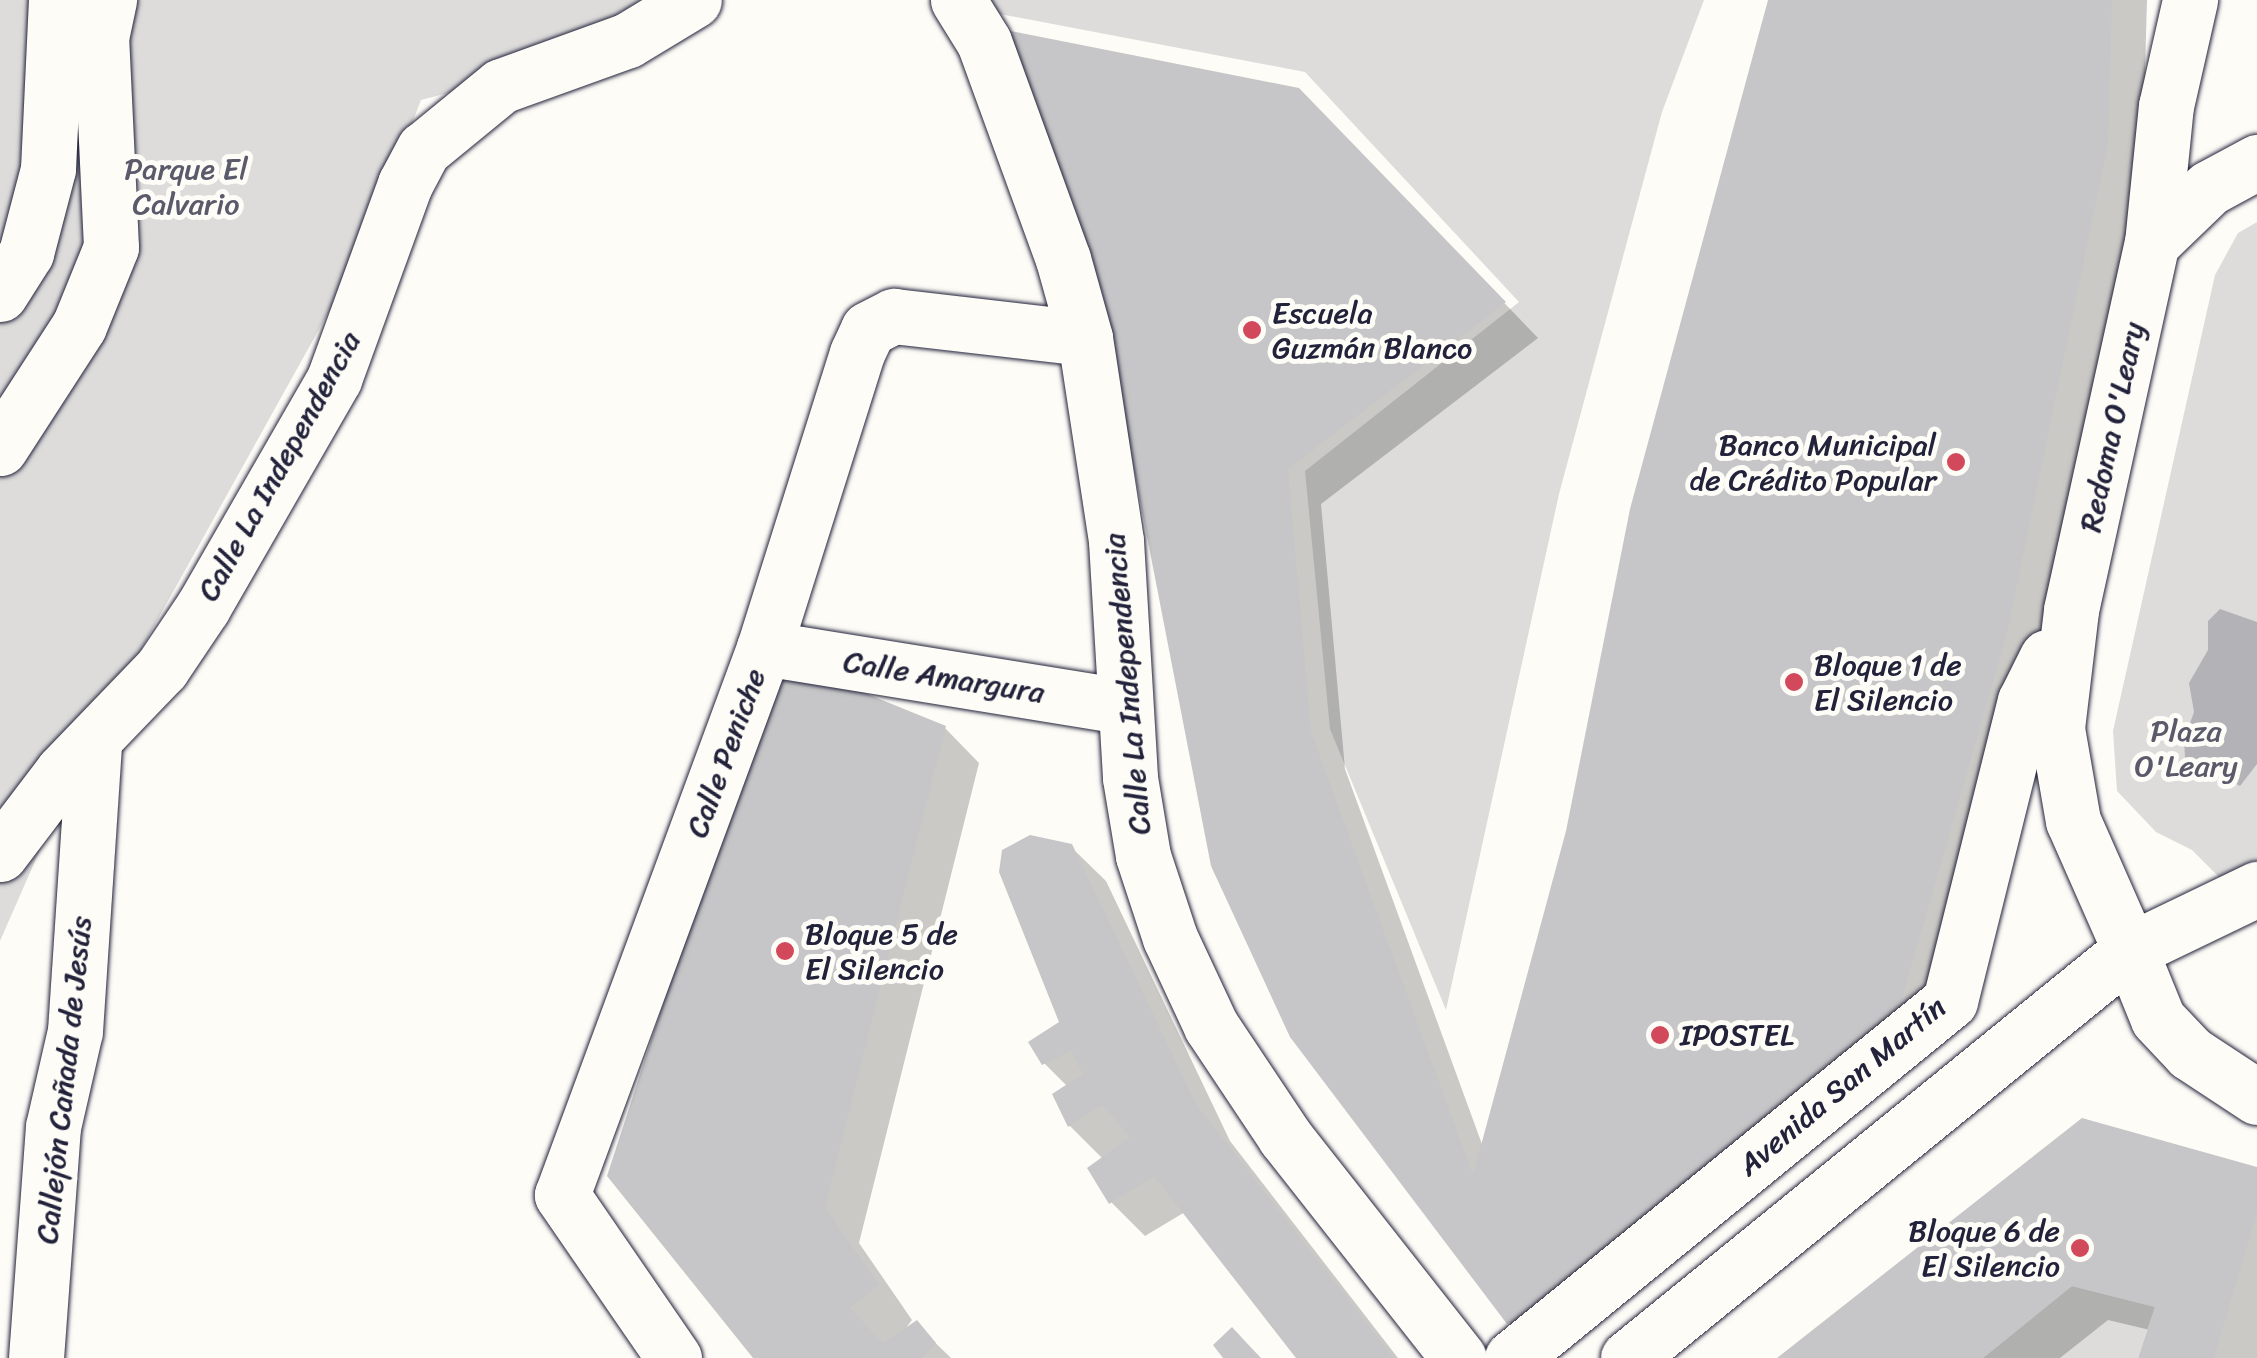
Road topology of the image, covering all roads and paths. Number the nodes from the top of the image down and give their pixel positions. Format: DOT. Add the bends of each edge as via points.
graph roads {
  1 [pos="56,0"];
  2 [pos="109,0"];
  3 [pos="694,0"];
  4 [pos="958,0"];
  5 [pos="2190,0"];
  6 [pos="2257,162"];
  7 [pos="2152,244"];
  8 [pos="0,294"];
  9 [pos="1085,338"];
  10 [pos="0,448"];
  11 [pos="2071,610"];
  12 [pos="764,648"];
  13 [pos="1124,706"];
  14 [pos="94,742"];
  15 [pos="0,854"];
  16 [pos="2257,888"];
  17 [pos="2130,950"];
  18 [pos="2257,1097"];
  19 [pos="36,1358"];
  20 [pos="674,1358"];
  21 [pos="1459,1358"];
  22 [pos="1512,1358"];
  23 [pos="1628,1358"];
  1 -- 8 [label="street" via="48,169 26,253"];
  2 -- 10 [label="street" via="102,38 111,247 79,326"];
  3 -- 14 [label="street, Calle La Independencia" via="628,40 501,86 424,150 405,184 334,379 162,668"];
  4 -- 9 [label="street, Calle La Independencia" via="984,42"];
  5 -- 7 [label="street, Redoma O'Leary" via="2166,106"];
  6 -- 7 [label="street" via="2209,188"];
  7 -- 11 [label="street, Redoma O'Leary"];
  9 -- 12 [label="street, Calle Peniche" via="894,316 868,329"];
  9 -- 13 [label="street, Calle La Independencia" via="1116,542"];
  11 -- 17 [label="street" via="2057,728 2063,778 2086,854"];
  11 -- 22 [label="street, Avenida San Martín" via="2025,700 1950,1001"];
  12 -- 13 [label="street, Calle Amargura"];
  12 -- 20 [label="street, Calle Peniche" via="562,1195"];
  13 -- 21 [label="street, Calle La Independencia" via="1143,856 1170,938 1211,1026 1284,1138"];
  14 -- 15 [label="street, Calle La Independencia" via="63,771"];
  14 -- 19 [label="street, Callejón Cañada de Jesús" via="74,1031 53,1127"];
  16 -- 17 [label="street"];
  17 -- 18 [label="street" via="2158,1019 2190,1053"];
  17 -- 23 [label="street"];
}
